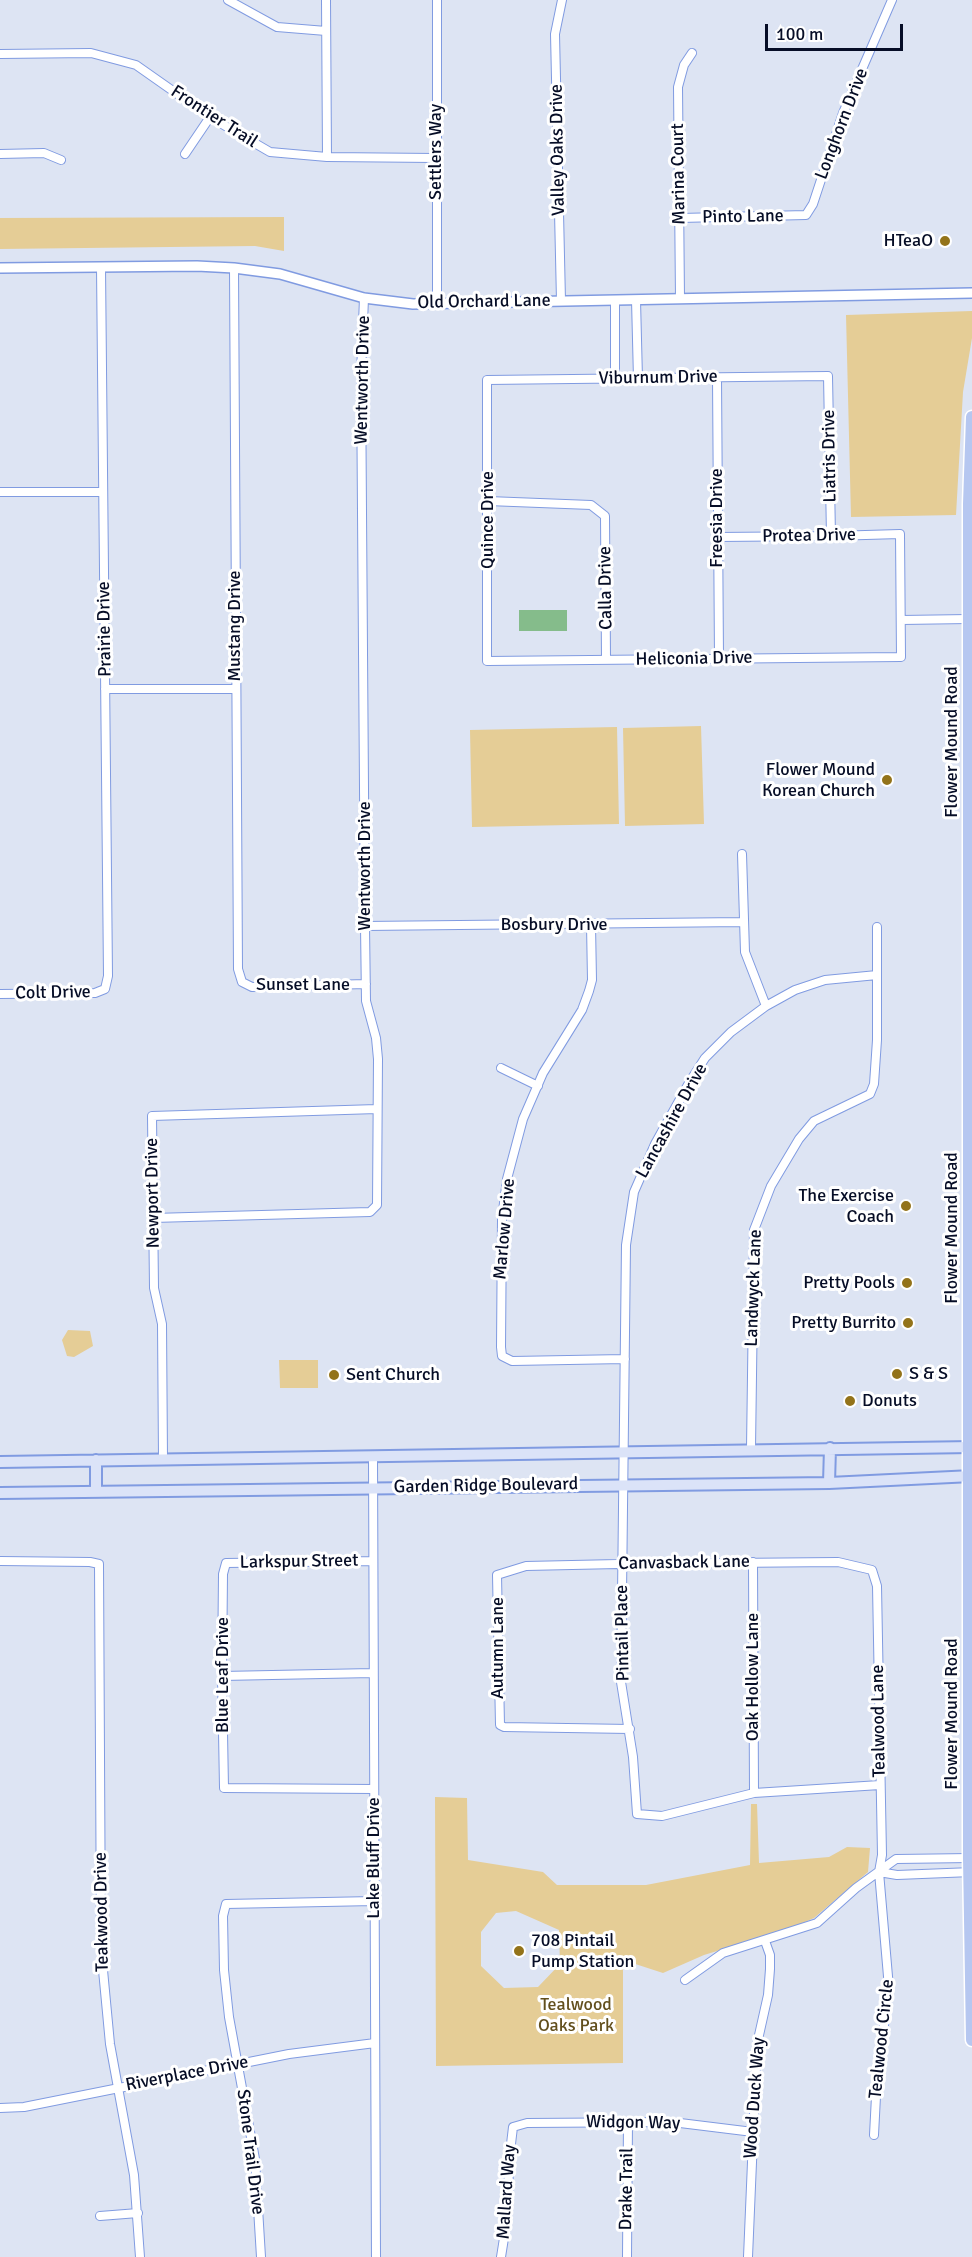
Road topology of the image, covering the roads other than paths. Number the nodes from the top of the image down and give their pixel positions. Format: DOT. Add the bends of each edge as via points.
graph roads {
  1 [pos="228,0"];
  2 [pos="326,0"];
  3 [pos="437,0"];
  4 [pos="562,0"];
  5 [pos="892,0"];
  6 [pos="326,31"];
  7 [pos="692,53"];
  8 [pos="0,54"];
  9 [pos="210,117"];
  10 [pos="0,154"];
  11 [pos="185,154"];
  12 [pos="327,157"];
  13 [pos="435,158"];
  14 [pos="61,160"];
  15 [pos="806,215"];
  16 [pos="680,218"];
  17 [pos="101,267"];
  18 [pos="0,268"];
  19 [pos="234,268"];
  20 [pos="972,293"];
  21 [pos="364,298"];
  22 [pos="680,299"];
  23 [pos="615,300"];
  24 [pos="636,300"];
  25 [pos="561,301"];
  26 [pos="436,303"];
  27 [pos="828,376"];
  28 [pos="717,378"];
  29 [pos="615,379"];
  30 [pos="638,379"];
  31 [pos="487,380"];
  32 [pos="972,417"];
  33 [pos="0,492"];
  34 [pos="103,492"];
  35 [pos="488,501"];
  36 [pos="831,536"];
  37 [pos="717,537"];
  38 [pos="969,619"];
  39 [pos="901,620"];
  40 [pos="719,658"];
  41 [pos="606,660"];
  42 [pos="487,661"];
  43 [pos="105,689"];
  44 [pos="236,689"];
  45 [pos="971,827"];
  46 [pos="742,854"];
  47 [pos="743,922"];
  48 [pos="591,925"];
  49 [pos="365,926"];
  50 [pos="877,927"];
  51 [pos="877,975"];
  52 [pos="242,982"];
  53 [pos="366,984"];
  54 [pos="105,989"];
  55 [pos="0,994"];
  56 [pos="766,1006"];
  57 [pos="501,1068"];
  58 [pos="538,1086"];
  59 [pos="377,1109"];
  60 [pos="153,1218"];
  61 [pos="625,1359"];
  62 [pos="971,1447"];
  63 [pos="751,1448"];
  64 [pos="830,1448"];
  65 [pos="624,1452"];
  66 [pos="373,1458"];
  67 [pos="163,1459"];
  68 [pos="96,1460"];
  69 [pos="0,1462"];
  70 [pos="971,1476"];
  71 [pos="829,1483"];
  72 [pos="622,1484"];
  73 [pos="371,1487"];
  74 [pos="96,1492"];
  75 [pos="0,1493"];
  76 [pos="0,1561"];
  77 [pos="373,1561"];
  78 [pos="753,1562"];
  79 [pos="226,1563"];
  80 [pos="622,1564"];
  81 [pos="872,1570"];
  82 [pos="497,1575"];
  83 [pos="373,1673"];
  84 [pos="222,1676"];
  85 [pos="630,1729"];
  86 [pos="880,1785"];
  87 [pos="374,1789"];
  88 [pos="753,1793"];
  89 [pos="971,1858"];
  90 [pos="879,1872"];
  91 [pos="971,1873"];
  92 [pos="374,1901"];
  93 [pos="765,1941"];
  94 [pos="685,1980"];
  95 [pos="972,2040"];
  96 [pos="375,2043"];
  97 [pos="238,2065"];
  98 [pos="118,2088"];
  99 [pos="0,2108"];
  100 [pos="628,2121"];
  101 [pos="513,2127"];
  102 [pos="753,2132"];
  103 [pos="874,2135"];
  104 [pos="138,2212"];
  105 [pos="100,2216"];
  106 [pos="140,2257"];
  107 [pos="261,2257"];
  108 [pos="376,2257"];
  109 [pos="501,2257"];
  110 [pos="627,2257"];
  111 [pos="748,2257"];
  1 -- 6 [label="street" via="277,27"];
  2 -- 6 [label="street"];
  3 -- 13 [label="street, Settlers Way"];
  4 -- 25 [label="street, Valley Oaks Drive" via="555,34"];
  5 -- 15 [label="street, Longhorn Drive" via="843,113"];
  6 -- 12 [label="street"];
  7 -- 16 [label="street, Marina Court" via="678,87"];
  8 -- 9 [label="street, Frontier Trail" via="91,53 136,65"];
  9 -- 11 [label="street"];
  9 -- 12 [label="street, Frontier Trail" via="270,152"];
  10 -- 14 [label="street" via="44,153"];
  12 -- 13 [label="street, Frontier Trail"];
  13 -- 26 [label="street, Settlers Way"];
  15 -- 16 [label="street, Pinto Lane"];
  16 -- 22 [label="street, Marina Court"];
  17 -- 18 [label="street, Old Orchard Lane"];
  17 -- 19 [label="street, Old Orchard Lane"];
  17 -- 34 [label="street, Prairie Drive"];
  19 -- 21 [label="street, Old Orchard Lane" via="280,274"];
  19 -- 44 [label="street, Mustang Drive"];
  20 -- 22 [label="street, Old Orchard Lane"];
  21 -- 26 [label="street, Old Orchard Lane"];
  21 -- 49 [label="street, Wentworth Drive" via="361,374"];
  22 -- 24 [label="street, Old Orchard Lane"];
  23 -- 24 [label="street, Old Orchard Lane"];
  23 -- 25 [label="street, Old Orchard Lane"];
  23 -- 29 [label="street"];
  24 -- 30 [label="street"];
  25 -- 26 [label="street, Old Orchard Lane"];
  27 -- 28 [label="street, Viburnum Drive"];
  27 -- 36 [label="street, Liatris Drive"];
  28 -- 30 [label="street, Viburnum Drive"];
  28 -- 37 [label="street, Freesia Drive"];
  29 -- 30 [label="street, Viburnum Drive"];
  29 -- 31 [label="street, Viburnum Drive"];
  31 -- 35 [label="street, Quince Drive"];
  32 -- 38 [label="main road, Flower Mound Road"];
  33 -- 34 [label="street"];
  34 -- 43 [label="street, Prairie Drive"];
  35 -- 41 [label="street, Calla Drive" via="591,505 605,516"];
  35 -- 42 [label="street, Quince Drive"];
  36 -- 37 [label="street, Protea Drive"];
  36 -- 39 [label="street, Protea Drive" via="900,534"];
  37 -- 40 [label="street, Freesia Drive"];
  38 -- 39 [label="street"];
  38 -- 45 [label="main road, Flower Mound Road"];
  39 -- 40 [label="street, Heliconia Drive" via="901,657"];
  40 -- 41 [label="street, Heliconia Drive"];
  41 -- 42 [label="street, Heliconia Drive"];
  43 -- 44 [label="street"];
  43 -- 54 [label="street, Prairie Drive"];
  44 -- 52 [label="street, Mustang Drive" via="238,969"];
  45 -- 62 [label="main road, Flower Mound Road"];
  46 -- 47 [label="street"];
  47 -- 48 [label="street, Bosbury Drive"];
  47 -- 56 [label="street" via="747,959"];
  48 -- 49 [label="street, Bosbury Drive"];
  48 -- 58 [label="street, Marlow Drive" via="590,991"];
  49 -- 53 [label="street, Wentworth Drive"];
  50 -- 51 [label="street, Landwyck Lane"];
  51 -- 56 [label="street, Lancashire Drive" via="825,980"];
  51 -- 63 [label="street, Landwyck Lane" via="877,1040 870,1094 814,1121 778,1171 758,1218 752,1264"];
  52 -- 53 [label="street, Sunset Lane" via="252,987"];
  53 -- 59 [label="street, Wentworth Drive" via="369,1020 376,1038"];
  54 -- 55 [label="street, Colt Drive" via="95,993"];
  56 -- 61 [label="street, Lancashire Drive" via="705,1058 639,1179 626,1245"];
  57 -- 58 [label="street"];
  58 -- 61 [label="street, Marlow Drive" via="517,1139 507,1179 500,1277 502,1356 512,1361"];
  59 -- 60 [label="street, Wentworth Drive" via="377,1205 370,1212"];
  59 -- 60 [label="street, Newport Drive" via="152,1116"];
  60 -- 67 [label="street, Newport Drive" via="154,1288 162,1324"];
  61 -- 65 [label="street, Lancashire Drive"];
  62 -- 64 [label="main road, Garden Ridge Boulevard"];
  62 -- 70 [label="main road, Flower Mound Road"];
  63 -- 64 [label="main road, Garden Ridge Boulevard"];
  63 -- 65 [label="main road, Garden Ridge Boulevard"];
  64 -- 71 [label="main road"];
  65 -- 66 [label="main road, Garden Ridge Boulevard"];
  65 -- 72 [label="street, Pintail Place"];
  66 -- 67 [label="main road, Garden Ridge Boulevard"];
  66 -- 73 [label="street, Lake Bluff Drive"];
  67 -- 68 [label="main road, Garden Ridge Boulevard"];
  68 -- 69 [label="main road, Garden Ridge Boulevard"];
  68 -- 74 [label="main road"];
  70 -- 71 [label="main road, Garden Ridge Boulevard"];
  70 -- 89 [label="main road, Flower Mound Road"];
  71 -- 72 [label="main road, Garden Ridge Boulevard"];
  72 -- 73 [label="main road, Garden Ridge Boulevard"];
  72 -- 80 [label="street, Pintail Place"];
  73 -- 74 [label="main road, Garden Ridge Boulevard"];
  73 -- 77 [label="street, Lake Bluff Drive"];
  74 -- 75 [label="main road, Garden Ridge Boulevard"];
  76 -- 98 [label="street, Teakwood Drive" via="99,1564 101,1949 105,2008"];
  77 -- 79 [label="street, Larkspur Street"];
  77 -- 83 [label="street, Lake Bluff Drive"];
  78 -- 80 [label="street, Canvasback Lane"];
  78 -- 81 [label="street, Canvasback Lane" via="838,1562"];
  78 -- 88 [label="street, Oak Hollow Lane"];
  79 -- 84 [label="street, Blue Leaf Drive"];
  80 -- 82 [label="street, Canvasback Lane" via="526,1566"];
  80 -- 85 [label="street, Pintail Place" via="621,1682"];
  81 -- 86 [label="street, Tealwood Lane" via="877,1586"];
  82 -- 85 [label="street, Autumn Lane" via="498,1721 504,1727"];
  83 -- 84 [label="street"];
  83 -- 87 [label="street, Lake Bluff Drive"];
  84 -- 87 [label="street, Blue Leaf Drive" via="224,1788"];
  85 -- 88 [label="street, Pintail Place" via="638,1814 662,1816"];
  86 -- 88 [label="street"];
  86 -- 90 [label="street, Tealwood Lane"];
  87 -- 92 [label="street, Lake Bluff Drive"];
  89 -- 90 [label="street" via="896,1859"];
  89 -- 91 [label="main road, Flower Mound Road"];
  90 -- 91 [label="street"];
  90 -- 93 [label="street" via="817,1923"];
  90 -- 103 [label="street, Tealwood Circle" via="889,1988"];
  91 -- 95 [label="main road, Flower Mound Road"];
  92 -- 96 [label="street, Lake Bluff Drive"];
  92 -- 97 [label="street, Stone Trail Drive" via="226,1904 224,1970"];
  93 -- 94 [label="street" via="723,1953"];
  93 -- 102 [label="street, Wood Duck Way" via="770,1969 758,2031"];
  96 -- 97 [label="street, Riverplace Drive"];
  96 -- 108 [label="street, Lake Bluff Drive"];
  97 -- 98 [label="street, Riverplace Drive"];
  97 -- 107 [label="street, Stone Trail Drive" via="255,2159"];
  98 -- 99 [label="street, Riverplace Drive" via="24,2108"];
  98 -- 104 [label="street, Teakwood Drive"];
  100 -- 101 [label="street, Widgon Way" via="526,2123"];
  100 -- 102 [label="street, Widgon Way"];
  100 -- 110 [label="street, Drake Trail"];
  101 -- 109 [label="street, Mallard Way"];
  102 -- 111 [label="street, Wood Duck Way"];
  104 -- 105 [label="street"];
  104 -- 106 [label="street, Teakwood Drive"];
}
